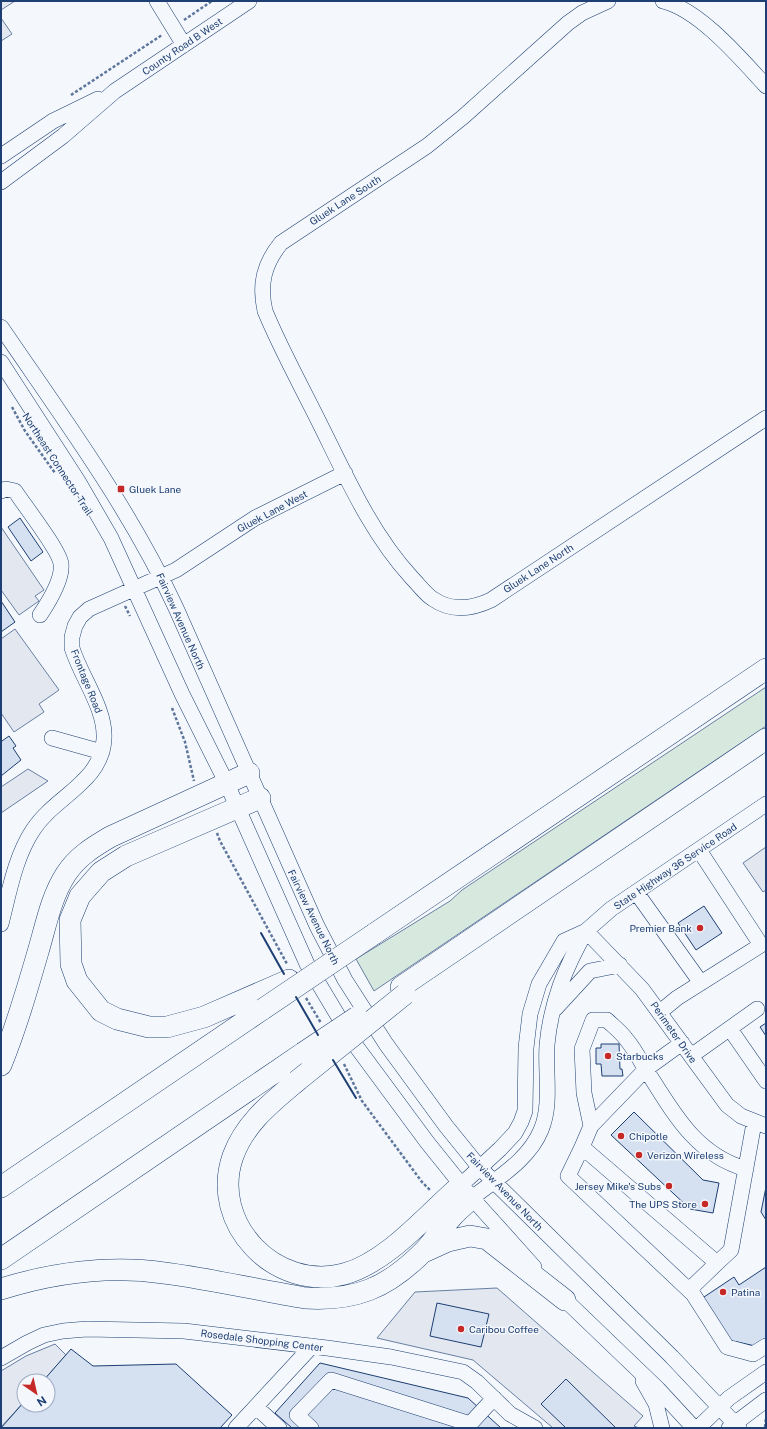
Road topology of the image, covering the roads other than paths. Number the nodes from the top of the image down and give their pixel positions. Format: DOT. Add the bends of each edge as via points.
graph roads {
  1 [pos="157,1"];
  2 [pos="249,1"];
  3 [pos="608,1"];
  4 [pos="663,1"];
  5 [pos="184,45"];
  6 [pos="764,81"];
  7 [pos="115,91"];
  8 [pos="1,156"];
  9 [pos="1,182"];
  10 [pos="1,327"];
  11 [pos="1,362"];
  12 [pos="766,418"];
  13 [pos="345,473"];
  14 [pos="1,491"];
  15 [pos="161,576"];
  16 [pos="135,588"];
  17 [pos="40,615"];
  18 [pos="766,669"];
  19 [pos="52,738"];
  20 [pos="766,739"];
  21 [pos="102,752"];
  22 [pos="249,773"];
  23 [pos="227,784"];
  24 [pos="260,798"];
  25 [pos="766,804"];
  26 [pos="236,807"];
  27 [pos="699,850"];
  28 [pos="636,892"];
  29 [pos="1,924"];
  30 [pos="586,931"];
  31 [pos="620,965"];
  32 [pos="701,983"];
  33 [pos="403,990"];
  34 [pos="259,1001"];
  35 [pos="757,1008"];
  36 [pos="660,1012"];
  37 [pos="552,1013"];
  38 [pos="730,1029"];
  39 [pos="682,1043"];
  40 [pos="691,1056"];
  41 [pos="1,1065"];
  42 [pos="646,1069"];
  43 [pos="766,1081"];
  44 [pos="760,1124"];
  45 [pos="591,1126"];
  46 [pos="582,1147"];
  47 [pos="480,1168"];
  48 [pos="746,1169"];
  49 [pos="493,1181"];
  50 [pos="1,1187"];
  51 [pos="467,1192"];
  52 [pos="424,1252"];
  53 [pos="1,1259"];
  54 [pos="717,1263"];
  55 [pos="1,1289"];
  56 [pos="689,1290"];
  57 [pos="565,1300"];
  58 [pos="312,1346"];
  59 [pos="766,1346"];
  60 [pos="1,1358"];
  61 [pos="636,1368"];
  62 [pos="766,1372"];
  63 [pos="494,1398"];
  64 [pos="766,1400"];
  65 [pos="256,1407"];
  66 [pos="720,1407"];
  67 [pos="512,1421"];
  68 [pos="734,1426"];
  69 [pos="236,1428"];
  70 [pos="279,1428"];
  71 [pos="312,1428"];
  72 [pos="535,1428"];
  73 [pos="662,1428"];
  74 [pos="694,1428"];
  75 [pos="698,1428"];
  1 -- 5 [label="street"];
  2 -- 5 [label="street, County Road B West"];
  3 -- 13 [label="street, Gluek Lane South" via="582,13 439,137 292,234 281,243 265,267 262,297 265,311"];
  4 -- 6 [label="street" via="686,10 702,21"];
  5 -- 7 [label="street, County Road B West"];
  7 -- 8 [label="street, County Road B West" via="53,121"];
  7 -- 9 [label="street, County Road B West" via="63,136"];
  10 -- 15 [label="street, Fairview Avenue North" via="124,510"];
  11 -- 16 [label="street" via="78,480 111,538"];
  12 -- 13 [label="street, Gluek Lane North" via="491,600 480,606 467,608 444,605 433,599 404,569 383,543 365,514"];
  13 -- 15 [label="street, Gluek Lane West" via="255,518 176,570"];
  14 -- 17 [label="street" via="6,489 15,492 59,557 60,573"];
  15 -- 16 [label="street, Frontage Road"];
  15 -- 22 [label="street, Fairview Avenue North"];
  16 -- 21 [label="street, Frontage Road" via="89,609 80,617 72,637 72,648 103,725"];
  16 -- 23 [label="street" via="172,674"];
  18 -- 34 [label="highway, bridge" via="314,975 289,980"];
  19 -- 21 [label="street"];
  20 -- 33 [label="highway" via="495,923"];
  21 -- 29 [label="street, Frontage Road" via="88,777 57,803 33,829 18,862"];
  22 -- 23 [label="highway"];
  22 -- 24 [label="street, Fairview Avenue North"];
  23 -- 26 [label="street"];
  23 -- 41 [label="highway" via="110,837 78,859 58,888 52,904 17,1022"];
  24 -- 26 [label="highway"];
  24 -- 47 [label="street, Fairview Avenue North" via="302,896 345,980 386,1044"];
  25 -- 27 [label="street, State Highway 36 Service Road"];
  26 -- 34 [label="highway" via="126,856 101,872 80,896 70,920 71,964 77,981 101,1011 133,1024 168,1027"];
  26 -- 51 [label="street" via="307,964 372,1070"];
  27 -- 28 [label="street, State Highway 36 Service Road"];
  27 -- 32 [label="street" via="761,945"];
  28 -- 30 [label="street, State Highway 36 Service Road"];
  28 -- 32 [label="street"];
  30 -- 31 [label="street, Perimeter Drive"];
  30 -- 37 [label="street" via="558,987"];
  30 -- 47 [label="street" via="564,941 539,984 530,1014 526,1048 525,1111 515,1133"];
  31 -- 36 [label="street, Perimeter Drive"];
  31 -- 37 [label="street" via="590,970"];
  32 -- 36 [label="street"];
  33 -- 51 [label="highway, bridge" via="253,1120 236,1150 229,1175 231,1204 242,1232 260,1254 274,1265 309,1276 326,1276 343,1274 359,1268"];
  33 -- 53 [label="highway, bridge" via="303,1053"];
  34 -- 50 [label="highway"];
  35 -- 38 [label="street"];
  36 -- 39 [label="street, Perimeter Drive"];
  37 -- 49 [label="street" via="546,1108 541,1130 529,1150"];
  38 -- 40 [label="street"];
  38 -- 43 [label="street"];
  39 -- 40 [label="street, Perimeter Drive"];
  39 -- 42 [label="street"];
  40 -- 44 [label="street, Perimeter Drive" via="727,1105 741,1116"];
  42 -- 45 [label="street"];
  42 -- 45 [label="street" via="627,1040 607,1020 593,1020 582,1049 584,1093"];
  42 -- 48 [label="street" via="694,1139 730,1165"];
  44 -- 48 [label="street"];
  45 -- 46 [label="street"];
  46 -- 54 [label="street"];
  46 -- 56 [label="street" via="568,1176"];
  47 -- 49 [label="street, Fairview Avenue North"];
  47 -- 51 [label="street"];
  48 -- 54 [label="street" via="731,1250"];
  49 -- 51 [label="street"];
  49 -- 66 [label="street, Fairview Avenue North"];
  51 -- 52 [label="highway" via="453,1215"];
  51 -- 57 [label="street"];
  52 -- 55 [label="highway" via="384,1284 346,1298 305,1298 163,1272 128,1270 54,1276"];
  52 -- 57 [label="highway" via="448,1241 470,1236 487,1239"];
  54 -- 56 [label="street"];
  56 -- 59 [label="street" via="727,1347 753,1354"];
  57 -- 61 [label="street"];
  58 -- 60 [label="street, Rosedale Shopping Center" via="184,1331 87,1329 44,1335"];
  58 -- 63 [label="street, Rosedale Shopping Center" via="391,1357 457,1370 473,1378"];
  58 -- 65 [label="street"];
  61 -- 73 [label="street" via="656,1404"];
  61 -- 74 [label="street"];
  62 -- 66 [label="street"];
  63 -- 67 [label="street, Rosedale Shopping Center"];
  63 -- 71 [label="street" via="470,1424 331,1380 297,1415"];
  64 -- 68 [label="street"];
  65 -- 69 [label="street"];
  65 -- 70 [label="street"];
  66 -- 68 [label="street, Fairview Avenue North"];
  66 -- 75 [label="street"];
  67 -- 72 [label="street, Rosedale Shopping Center"];
}
